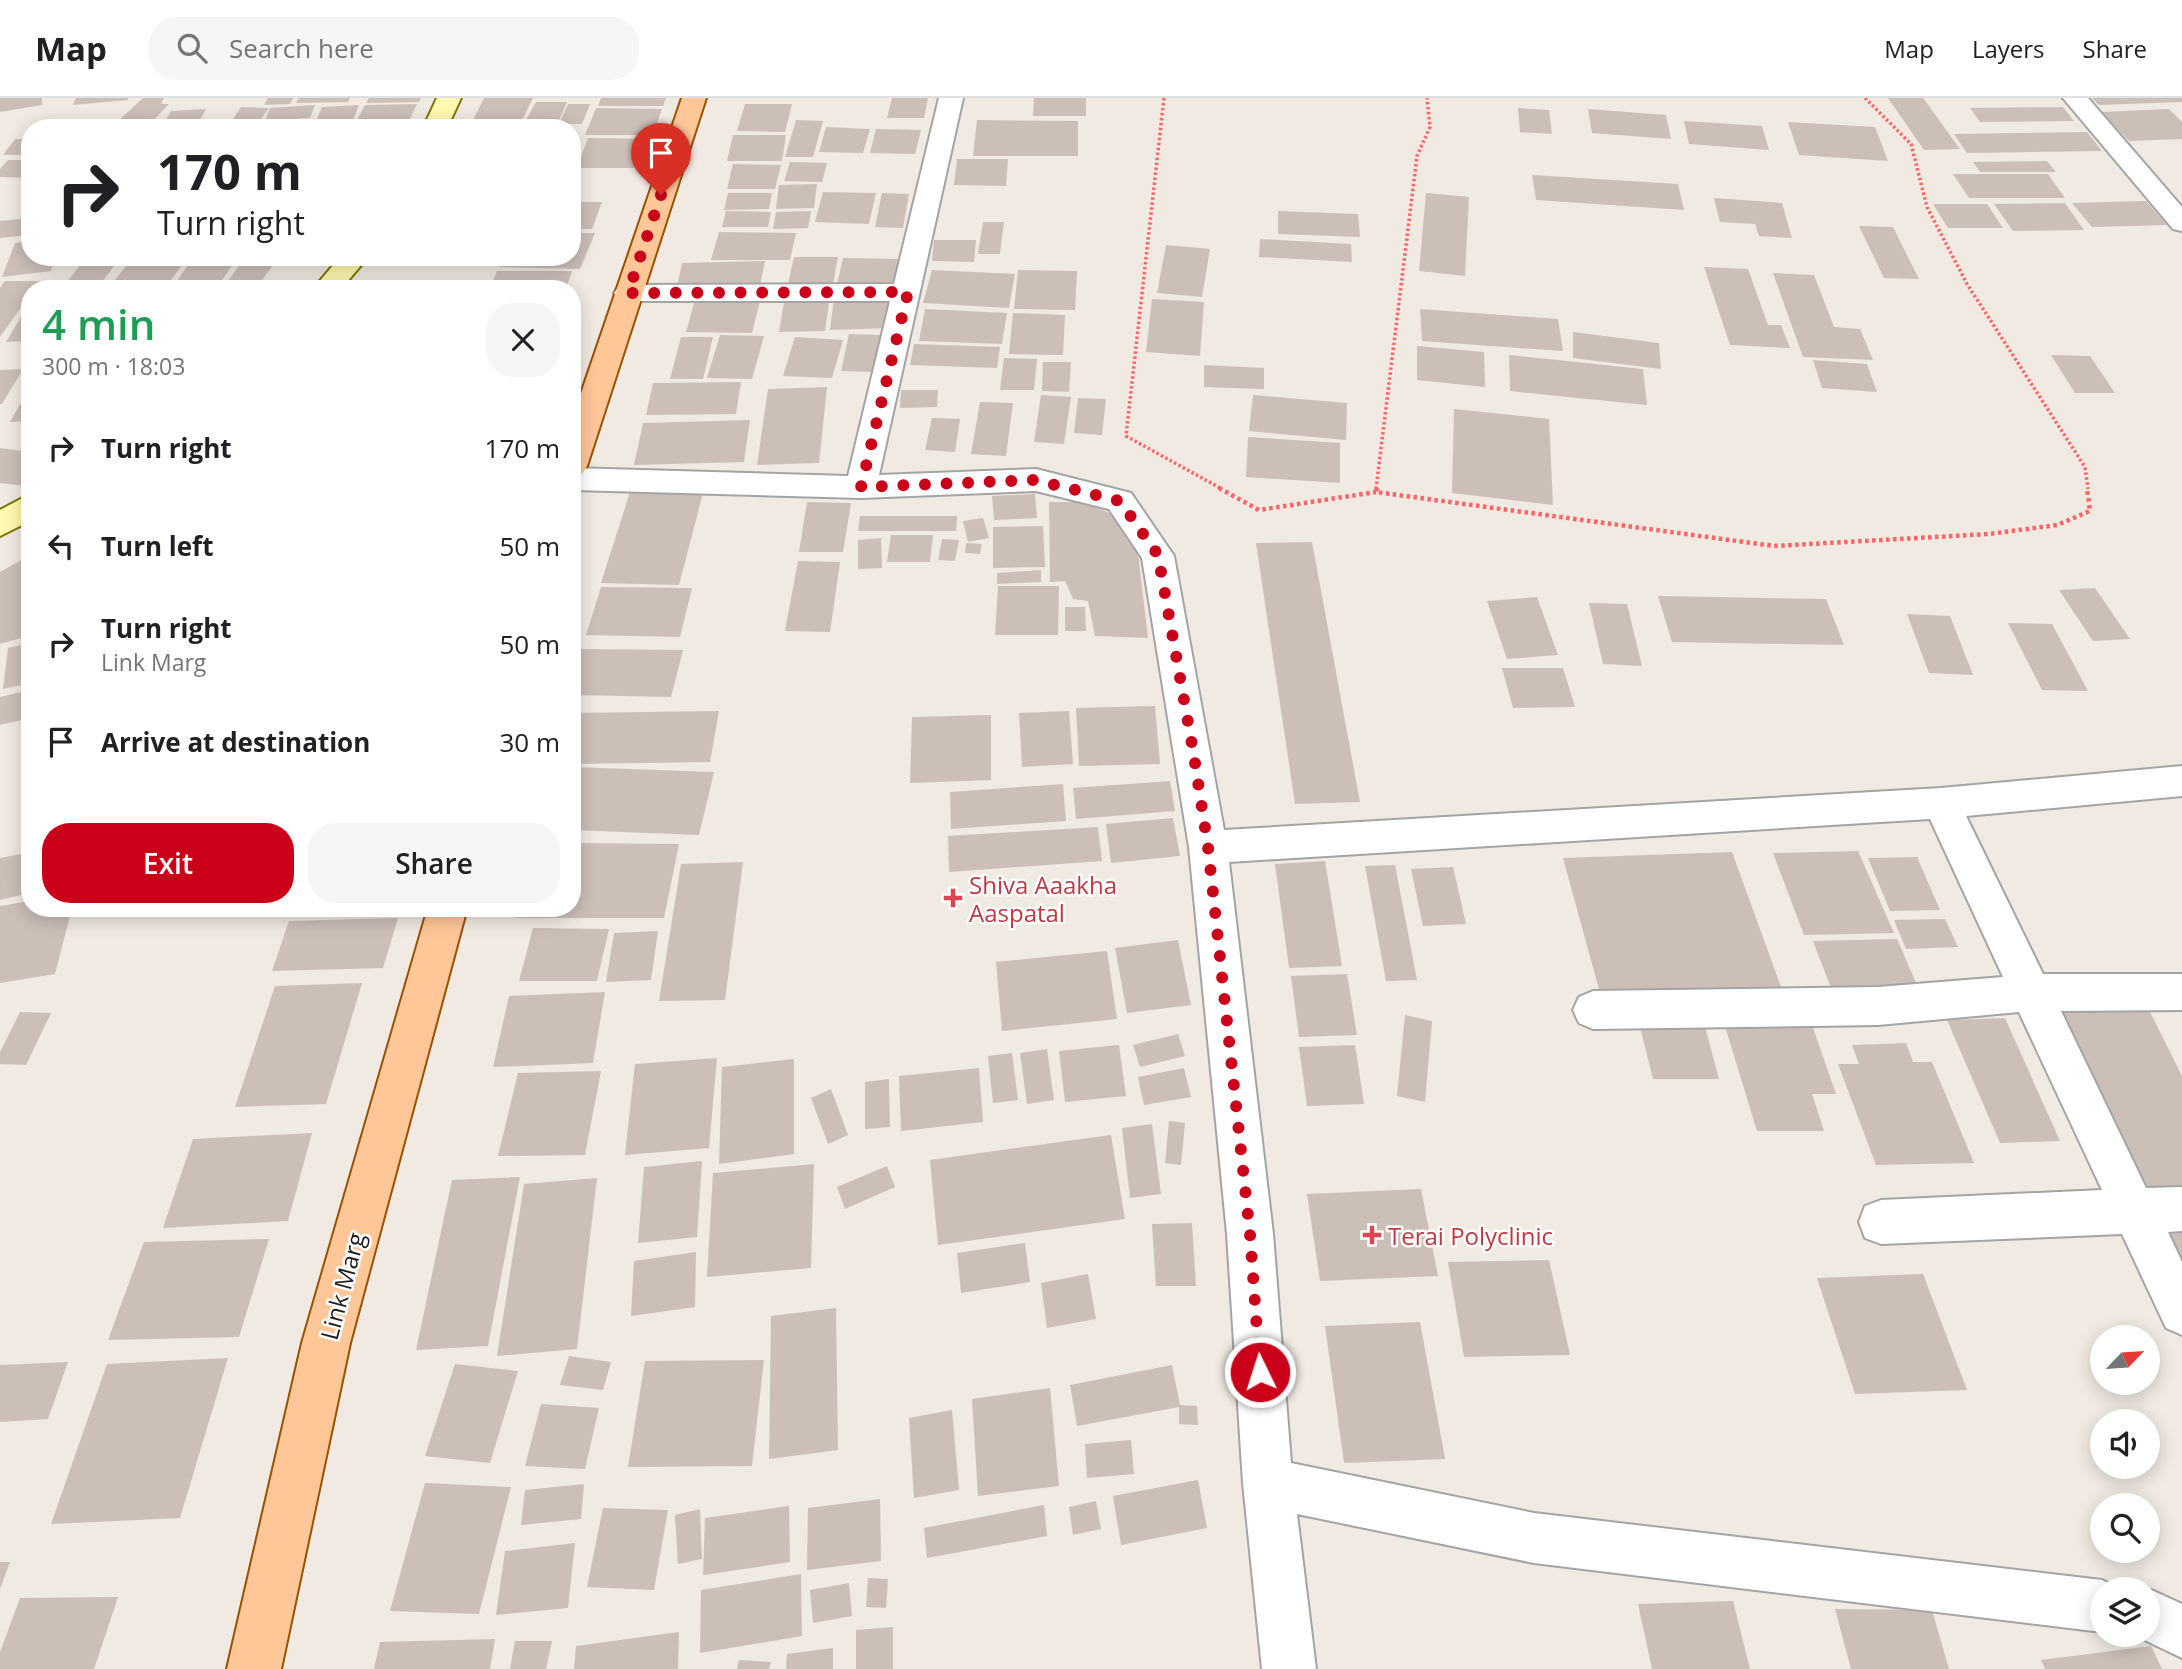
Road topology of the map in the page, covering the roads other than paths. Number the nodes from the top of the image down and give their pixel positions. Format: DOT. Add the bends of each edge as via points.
graph roads {
  1 [pos="449,98"];
  2 [pos="694,98"];
  3 [pos="951,98"];
  4 [pos="2075,98"];
  5 [pos="439,119"];
  6 [pos="2182,223"];
  7 [pos="347,266"];
  8 [pos="334,280"];
  9 [pos="908,292"];
  10 [pos="628,293"];
  11 [pos="581,438"];
  12 [pos="581,480"];
  13 [pos="861,487"];
  14 [pos="21,511"];
  15 [pos="0,525"];
  16 [pos="2182,781"];
  17 [pos="1941,803"];
  18 [pos="1208,847"];
  19 [pos="445,917"];
  20 [pos="2182,992"];
  21 [pos="2030,993"];
  22 [pos="1593,1010"];
  23 [pos="2182,1209"];
  24 [pos="2134,1210"];
  25 [pos="1881,1222"];
  26 [pos="2182,1312"];
  27 [pos="1268,1483"];
  28 [pos="2090,1605"];
  29 [pos="2160,1621"];
  30 [pos="2182,1632"];
  31 [pos="254,1669"];
  32 [pos="1289,1669"];
  1 -- 5 [label="main road"];
  2 -- 10 [label="main road"];
  3 -- 9 [label="street"];
  4 -- 6 [label="street"];
  7 -- 8 [label="main road"];
  9 -- 10 [label="street"];
  9 -- 13 [label="street"];
  10 -- 11 [label="main road"];
  12 -- 13 [label="street"];
  13 -- 18 [label="street" via="1035,480 1120,501 1158,555"];
  14 -- 15 [label="main road"];
  16 -- 17 [label="street"];
  17 -- 18 [label="street"];
  17 -- 21 [label="street"];
  18 -- 27 [label="street" via="1250,1234"];
  19 -- 31 [label="main road, Link Marg" via="326,1343"];
  20 -- 21 [label="street"];
  21 -- 22 [label="street" via="1878,1006"];
  21 -- 24 [label="street"];
  23 -- 24 [label="street"];
  24 -- 25 [label="street"];
  24 -- 26 [label="street"];
  27 -- 28 [label="street" via="1534,1538"];
  27 -- 32 [label="street"];
  29 -- 30 [label="street"];
}
